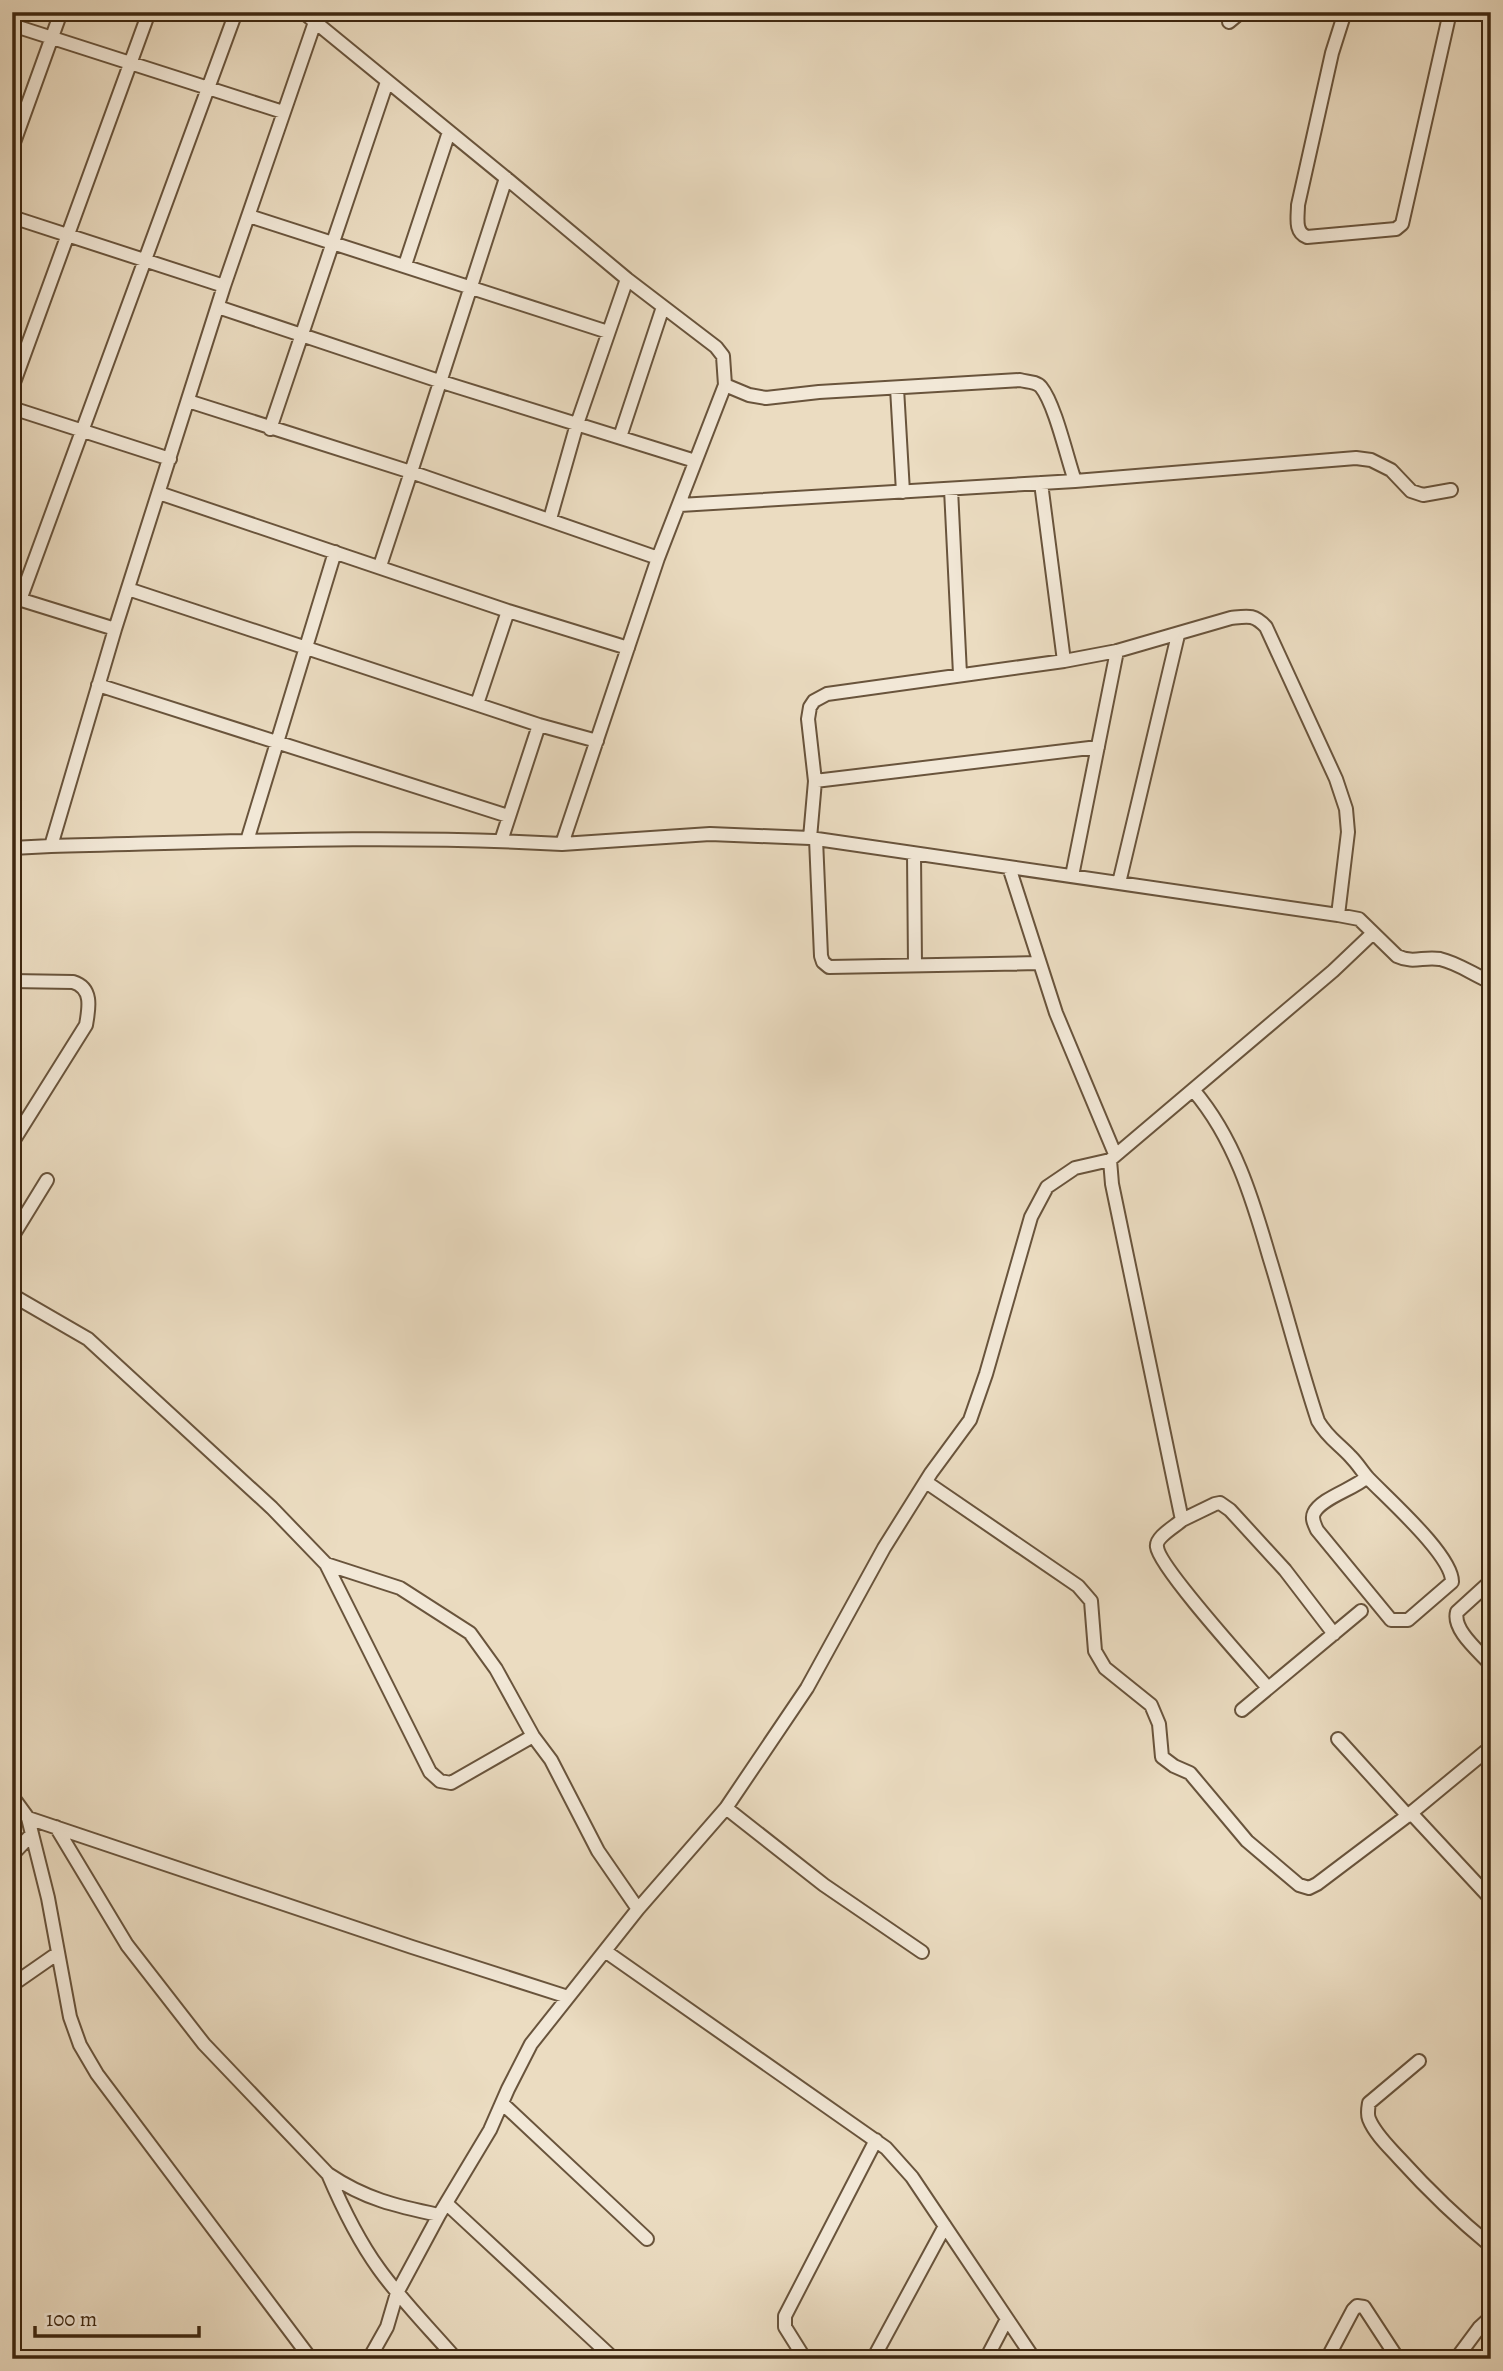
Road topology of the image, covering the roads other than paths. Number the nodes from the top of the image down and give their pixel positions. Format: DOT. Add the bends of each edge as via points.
graph roads {
  1 [pos="61,12"];
  2 [pos="149,12"];
  3 [pos="236,12"];
  4 [pos="303,12"];
  5 [pos="1241,12"];
  6 [pos="1345,12"];
  7 [pos="1450,12"];
  8 [pos="315,22"];
  9 [pos="1229,22"];
  10 [pos="12,24"];
  11 [pos="52,37"];
  12 [pos="130,64"];
  13 [pos="387,82"];
  14 [pos="210,89"];
  15 [pos="283,112"];
  16 [pos="449,132"];
  17 [pos="12,148"];
  18 [pos="506,177"];
  19 [pos="249,216"];
  20 [pos="12,217"];
  21 [pos="68,235"];
  22 [pos="332,241"];
  23 [pos="147,260"];
  24 [pos="405,265"];
  25 [pos="627,279"];
  26 [pos="224,286"];
  27 [pos="472,287"];
  28 [pos="218,307"];
  29 [pos="663,307"];
  30 [pos="608,332"];
  31 [pos="301,336"];
  32 [pos="442,382"];
  33 [pos="725,385"];
  34 [pos="12,388"];
  35 [pos="897,388"];
  36 [pos="188,401"];
  37 [pos="12,408"];
  38 [pos="577,424"];
  39 [pos="270,429"];
  40 [pos="82,431"];
  41 [pos="620,437"];
  42 [pos="170,459"];
  43 [pos="695,461"];
  44 [pos="411,472"];
  45 [pos="1075,481"];
  46 [pos="1041,483"];
  47 [pos="951,489"];
  48 [pos="1451,490"];
  49 [pos="903,492"];
  50 [pos="159,493"];
  51 [pos="680,505"];
  52 [pos="550,519"];
  53 [pos="335,552"];
  54 [pos="658,558"];
  55 [pos="380,566"];
  56 [pos="128,589"];
  57 [pos="16,598"];
  58 [pos="508,611"];
  59 [pos="116,629"];
  60 [pos="1178,635"];
  61 [pos="307,647"];
  62 [pos="628,648"];
  63 [pos="1117,652"];
  64 [pos="1064,661"];
  65 [pos="960,674"];
  66 [pos="98,685"];
  67 [pos="477,704"];
  68 [pos="539,725"];
  69 [pos="597,741"];
  70 [pos="278,742"];
  71 [pos="1098,747"];
  72 [pos="815,781"];
  73 [pos="508,816"];
  74 [pos="813,839"];
  75 [pos="247,841"];
  76 [pos="501,841"];
  77 [pos="562,844"];
  78 [pos="51,846"];
  79 [pos="12,848"];
  80 [pos="914,854"];
  81 [pos="1009,867"];
  82 [pos="1072,876"];
  83 [pos="1119,883"];
  84 [pos="1338,915"];
  85 [pos="1373,933"];
  86 [pos="1039,962"];
  87 [pos="915,965"];
  88 [pos="12,981"];
  89 [pos="1491,982"];
  90 [pos="1194,1091"];
  91 [pos="12,1143"];
  92 [pos="1113,1157"];
  93 [pos="47,1180"];
  94 [pos="12,1237"];
  95 [pos="12,1296"];
  96 [pos="1367,1476"];
  97 [pos="926,1482"];
  98 [pos="1182,1520"];
  99 [pos="326,1564"];
  100 [pos="1491,1581"];
  101 [pos="1361,1611"];
  102 [pos="1334,1634"];
  103 [pos="1491,1665"];
  104 [pos="1268,1688"];
  105 [pos="1242,1710"];
  106 [pos="533,1736"];
  107 [pos="1338,1739"];
  108 [pos="1491,1747"];
  109 [pos="12,1796"];
  110 [pos="726,1808"];
  111 [pos="1410,1814"];
  112 [pos="28,1818"];
  113 [pos="56,1827"];
  114 [pos="32,1834"];
  115 [pos="12,1855"];
  116 [pos="1491,1899"];
  117 [pos="638,1909"];
  118 [pos="605,1951"];
  119 [pos="922,1952"];
  120 [pos="58,1953"];
  121 [pos="12,1985"];
  122 [pos="568,1997"];
  123 [pos="1419,2061"];
  124 [pos="502,2103"];
  125 [pos="876,2140"];
  126 [pos="328,2174"];
  127 [pos="443,2209"];
  128 [pos="945,2226"];
  129 [pos="647,2239"];
  130 [pos="1491,2246"];
  131 [pos="397,2293"];
  132 [pos="1491,2317"];
  133 [pos="1007,2319"];
  134 [pos="1485,2331"];
  135 [pos="801,2357"];
  136 [pos="311,2359"];
  137 [pos="369,2359"];
  138 [pos="456,2359"];
  139 [pos="614,2359"];
  140 [pos="873,2359"];
  141 [pos="986,2359"];
  142 [pos="1034,2359"];
  143 [pos="1327,2359"];
  144 [pos="1398,2359"];
  145 [pos="1456,2359"];
  1 -- 11 [label="street"];
  2 -- 12 [label="street"];
  3 -- 14 [label="street"];
  4 -- 8 [label="street"];
  5 -- 9 [label="street"];
  6 -- 7 [label="street" via="1298,205 1298,229 1307,237 1396,229 1402,224"];
  8 -- 13 [label="street"];
  8 -- 15 [label="street"];
  10 -- 11 [label="street"];
  11 -- 12 [label="street"];
  11 -- 17 [label="street"];
  12 -- 14 [label="street"];
  12 -- 21 [label="street"];
  13 -- 16 [label="street"];
  13 -- 22 [label="street"];
  14 -- 15 [label="street"];
  14 -- 23 [label="street"];
  15 -- 19 [label="street"];
  16 -- 18 [label="street"];
  16 -- 24 [label="street"];
  18 -- 25 [label="street"];
  18 -- 27 [label="street"];
  19 -- 22 [label="street"];
  19 -- 26 [label="street"];
  20 -- 21 [label="street"];
  21 -- 23 [label="street"];
  21 -- 34 [label="street"];
  22 -- 24 [label="street"];
  22 -- 31 [label="street"];
  23 -- 26 [label="street"];
  23 -- 40 [label="street"];
  24 -- 27 [label="street"];
  25 -- 29 [label="street"];
  25 -- 30 [label="street"];
  26 -- 28 [label="street"];
  27 -- 30 [label="street"];
  27 -- 32 [label="street"];
  28 -- 31 [label="street"];
  28 -- 36 [label="street"];
  29 -- 33 [label="street" via="716,347 723,356"];
  29 -- 41 [label="street"];
  30 -- 38 [label="street"];
  31 -- 32 [label="street"];
  31 -- 39 [label="street"];
  32 -- 38 [label="street"];
  32 -- 44 [label="street"];
  33 -- 35 [label="street" via="766,398"];
  33 -- 43 [label="street"];
  35 -- 45 [label="street" via="1020,380 1037,383 1051,406"];
  35 -- 49 [label="street"];
  36 -- 39 [label="street"];
  36 -- 42 [label="street"];
  37 -- 40 [label="street"];
  38 -- 41 [label="street"];
  38 -- 52 [label="street"];
  39 -- 44 [label="street"];
  40 -- 42 [label="street"];
  40 -- 57 [label="street"];
  41 -- 43 [label="street"];
  42 -- 50 [label="street"];
  43 -- 51 [label="street"];
  44 -- 52 [label="street"];
  44 -- 55 [label="street"];
  45 -- 46 [label="street"];
  45 -- 48 [label="street" via="1356,458 1391,470 1411,491 1423,495"];
  46 -- 47 [label="street"];
  46 -- 64 [label="street"];
  47 -- 49 [label="street"];
  47 -- 65 [label="street"];
  49 -- 51 [label="street"];
  50 -- 53 [label="street"];
  50 -- 56 [label="street"];
  51 -- 54 [label="street"];
  52 -- 54 [label="street"];
  53 -- 55 [label="street"];
  53 -- 61 [label="street"];
  54 -- 62 [label="street"];
  55 -- 58 [label="street"];
  56 -- 59 [label="street"];
  56 -- 61 [label="street"];
  57 -- 59 [label="street"];
  58 -- 62 [label="street"];
  58 -- 67 [label="street"];
  59 -- 66 [label="street"];
  60 -- 63 [label="street"];
  60 -- 83 [label="street"];
  60 -- 84 [label="street" via="1250,615 1266,627 1346,810 1348,832"];
  61 -- 67 [label="street"];
  61 -- 70 [label="street"];
  62 -- 69 [label="street"];
  63 -- 64 [label="street"];
  63 -- 71 [label="street"];
  64 -- 65 [label="street"];
  65 -- 72 [label="street" via="827,694 814,701 808,719"];
  66 -- 70 [label="street"];
  66 -- 78 [label="street"];
  67 -- 68 [label="street"];
  68 -- 69 [label="street"];
  68 -- 73 [label="street"];
  69 -- 77 [label="street"];
  70 -- 73 [label="street"];
  70 -- 75 [label="street"];
  71 -- 72 [label="street"];
  71 -- 82 [label="street"];
  72 -- 74 [label="street"];
  73 -- 76 [label="street"];
  74 -- 77 [label="street" via="710,834"];
  74 -- 80 [label="street"];
  74 -- 87 [label="street" via="823,962 830,967"];
  75 -- 76 [label="street"];
  75 -- 78 [label="street"];
  76 -- 77 [label="street"];
  78 -- 79 [label="street"];
  80 -- 81 [label="street"];
  80 -- 87 [label="street"];
  81 -- 82 [label="street"];
  81 -- 86 [label="street"];
  82 -- 83 [label="street"];
  83 -- 84 [label="street"];
  84 -- 85 [label="street" via="1359,919"];
  85 -- 89 [label="street" via="1404,959 1438,959"];
  85 -- 90 [label="street"];
  86 -- 87 [label="street"];
  86 -- 92 [label="street"];
  88 -- 91 [label="street" via="74,982 87,992 89,1006 86,1025"];
  90 -- 92 [label="street"];
  90 -- 96 [label="street" via="1232,1148 1253,1202 1318,1421"];
  92 -- 97 [label="street" via="1075,1168 1047,1187 1031,1217 970,1420"];
  92 -- 98 [label="street" via="1112,1184"];
  93 -- 94 [label="street"];
  95 -- 99 [label="street" via="88,1339 272,1508"];
  96 -- 96 [label="street" via="1419,1530 1452,1576 1444,1590 1408,1619 1391,1620 1313,1521 1322,1504"];
  97 -- 110 [label="street" via="807,1688"];
  97 -- 111 [label="street" via="1078,1586 1091,1601 1095,1651 1105,1668 1151,1705 1159,1724 1162,1757 1189,1773 1247,1841 1299,1885 1309,1888 1317,1884"];
  98 -- 102 [label="street" via="1215,1504 1230,1510"];
  98 -- 104 [label="street" via="1158,1541 1162,1559"];
  99 -- 106 [label="street" via="400,1588 470,1633"];
  99 -- 106 [label="street" via="430,1772 440,1781 451,1783"];
  100 -- 103 [label="street" via="1455,1619"];
  101 -- 102 [label="street"];
  102 -- 104 [label="street"];
  104 -- 105 [label="street"];
  106 -- 117 [label="street" via="551,1760 598,1851"];
  107 -- 111 [label="street"];
  108 -- 111 [label="street"];
  109 -- 112 [label="street"];
  110 -- 117 [label="street"];
  110 -- 119 [label="street" via="824,1885"];
  111 -- 116 [label="street"];
  112 -- 113 [label="street"];
  112 -- 114 [label="street"];
  113 -- 122 [label="street"];
  113 -- 126 [label="street" via="127,1945 204,2044"];
  114 -- 115 [label="street"];
  114 -- 120 [label="street"];
  117 -- 118 [label="street"];
  118 -- 122 [label="street"];
  118 -- 125 [label="street"];
  120 -- 121 [label="street"];
  120 -- 136 [label="street" via="70,2017 97,2074"];
  122 -- 124 [label="street" via="531,2044"];
  123 -- 130 [label="street" via="1369,2103 1370,2122 1423,2185"];
  124 -- 127 [label="street"];
  124 -- 129 [label="street"];
  125 -- 128 [label="street" via="912,2177"];
  125 -- 135 [label="street" via="785,2316 785,2327"];
  126 -- 127 [label="street" via="387,2204"];
  126 -- 131 [label="street" via="351,2223"];
  127 -- 131 [label="street"];
  127 -- 139 [label="street"];
  128 -- 133 [label="street"];
  128 -- 140 [label="street"];
  131 -- 137 [label="street" via="387,2327"];
  131 -- 138 [label="street"];
  132 -- 134 [label="street"];
  133 -- 141 [label="street"];
  133 -- 142 [label="street"];
  134 -- 145 [label="street"];
  143 -- 144 [label="street" via="1357,2306 1371,2315"];
}
